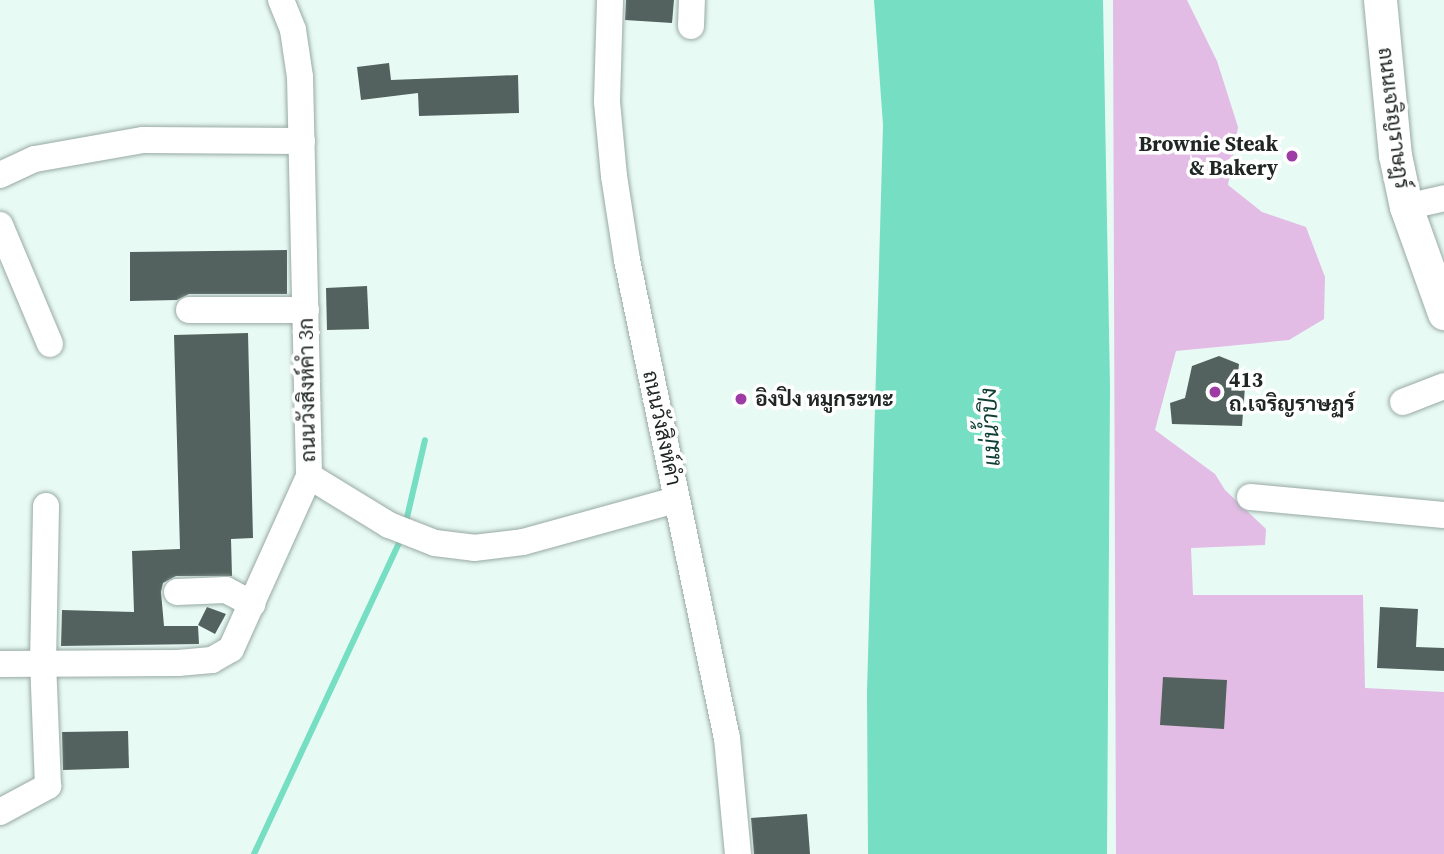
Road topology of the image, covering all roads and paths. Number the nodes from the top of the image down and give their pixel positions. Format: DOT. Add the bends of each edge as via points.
graph roads {
  1 [pos="281,0"];
  2 [pos="610,0"];
  3 [pos="1380,0"];
  4 [pos="302,141"];
  5 [pos="0,175"];
  6 [pos="1444,198"];
  7 [pos="1406,207"];
  8 [pos="0,225"];
  9 [pos="188,310"];
  10 [pos="306,310"];
  11 [pos="1444,313"];
  12 [pos="50,344"];
  13 [pos="1444,386"];
  14 [pos="1403,402"];
  15 [pos="309,476"];
  16 [pos="1250,497"];
  17 [pos="677,500"];
  18 [pos="46,506"];
  19 [pos="1444,515"];
  20 [pos="177,592"];
  21 [pos="252,604"];
  22 [pos="0,664"];
  23 [pos="43,664"];
  24 [pos="0,812"];
  25 [pos="738,854"];
  1 -- 4 [label="street, ถนนวังสิงห์คำ 3ก" via="293,30 300,77"];
  2 -- 17 [label="street, ถนนวังสิงห์คำ" via="607,102 614,176"];
  3 -- 7 [label="main road, ถนนเจริญราษฎร์" via="1395,155"];
  4 -- 5 [label="street" via="143,140 35,159"];
  4 -- 10 [label="street, ถนนวังสิงห์คำ 3ก"];
  6 -- 7 [label="street"];
  7 -- 11 [label="main road, ถนนเจริญราษฎร์"];
  8 -- 12 [label="street"];
  9 -- 10 [label="street"];
  10 -- 15 [label="street, ถนนวังสิงห์คำ 3ก"];
  13 -- 14 [label="street"];
  15 -- 17 [label="street, ถนนวังสิงห์คำ 3ก" via="389,525 435,543 474,548 523,542"];
  15 -- 21 [label="street"];
  16 -- 19 [label="street"];
  17 -- 25 [label="street, ถนนวังสิงห์คำ" via="727,737"];
  18 -- 23 [label="street"];
  20 -- 21 [label="street" via="226,590"];
  21 -- 23 [label="street" via="231,649 212,660"];
  22 -- 23 [label="street"];
  23 -- 24 [label="street" via="48,786"];
}
